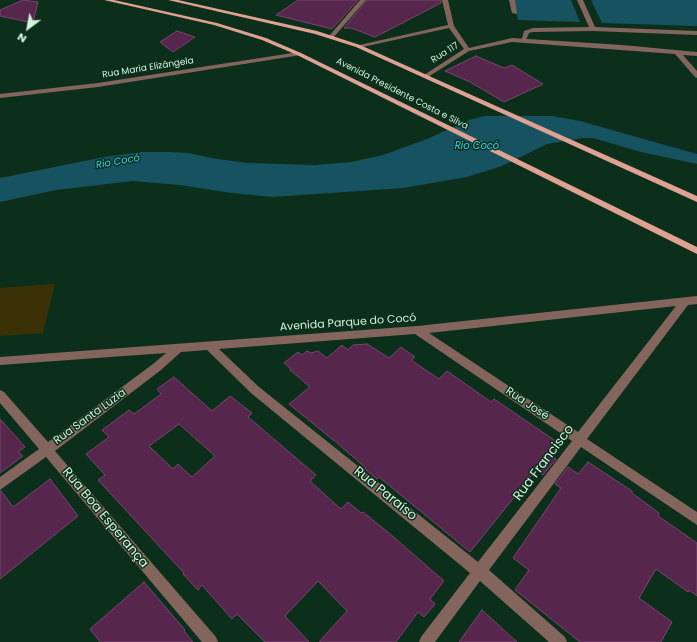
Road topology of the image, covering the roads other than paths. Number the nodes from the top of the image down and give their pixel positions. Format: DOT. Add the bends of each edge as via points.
graph roads {
  1 [pos="107,0"];
  2 [pos="171,0"];
  3 [pos="361,0"];
  4 [pos="445,0"];
  5 [pos="512,0"];
  6 [pos="580,0"];
  7 [pos="515,13"];
  8 [pos="451,26"];
  9 [pos="593,29"];
  10 [pos="697,33"];
  11 [pos="331,37"];
  12 [pos="523,41"];
  13 [pos="358,46"];
  14 [pos="467,50"];
  15 [pos="677,52"];
  16 [pos="299,54"];
  17 [pos="697,54"];
  18 [pos="426,76"];
  19 [pos="697,76"];
  20 [pos="0,96"];
  21 [pos="697,199"];
  22 [pos="696,251"];
  23 [pos="691,301"];
  24 [pos="417,330"];
  25 [pos="210,346"];
  26 [pos="178,348"];
  27 [pos="0,361"];
  28 [pos="0,395"];
  29 [pos="580,440"];
  30 [pos="46,449"];
  31 [pos="0,484"];
  32 [pos="697,519"];
  33 [pos="480,572"];
  34 [pos="211,642"];
  35 [pos="426,642"];
  36 [pos="560,642"];
  1 -- 16 [label="main road, Avenida Presidente Costa e Silva" via="215,24 264,39"];
  2 -- 11 [label="main road, Avenida Presidente Costa e Silva"];
  3 -- 11 [label="street"];
  4 -- 8 [label="street, Rua 117"];
  5 -- 7 [label="street"];
  6 -- 9 [label="street"];
  8 -- 13 [label="street"];
  8 -- 14 [label="street, Rua 117"];
  9 -- 10 [label="street"];
  9 -- 12 [label="street" via="528,30"];
  11 -- 13 [label="main road, Avenida Presidente Costa e Silva"];
  12 -- 14 [label="street" via="493,43"];
  12 -- 15 [label="street"];
  13 -- 18 [label="main road, Avenida Presidente Costa e Silva"];
  14 -- 18 [label="street, Rua 117"];
  15 -- 17 [label="street"];
  15 -- 19 [label="street"];
  16 -- 20 [label="street, Rua Maria Elizângela" via="98,85"];
  16 -- 22 [label="main road, Avenida Presidente Costa e Silva"];
  18 -- 21 [label="main road, Avenida Presidente Costa e Silva"];
  23 -- 24 [label="street, Avenida Parque do Cocó"];
  23 -- 29 [label="street, Rua Francisco"];
  24 -- 25 [label="street, Avenida Parque do Cocó"];
  24 -- 29 [label="street, Rua José"];
  25 -- 26 [label="street, Avenida Parque do Cocó"];
  25 -- 33 [label="street, Rua Paraíso" via="255,390"];
  26 -- 27 [label="street, Avenida Parque do Cocó"];
  26 -- 30 [label="street, Rua Santa Luzia" via="97,413"];
  28 -- 30 [label="street, Rua Boa Esperança"];
  29 -- 32 [label="street, Rua José"];
  29 -- 33 [label="street, Rua Francisco"];
  30 -- 31 [label="street, Rua Santa Luzia"];
  30 -- 34 [label="street, Rua Boa Esperança"];
  33 -- 35 [label="street, Rua Francisco"];
  33 -- 36 [label="street, Rua Paraíso"];
}
